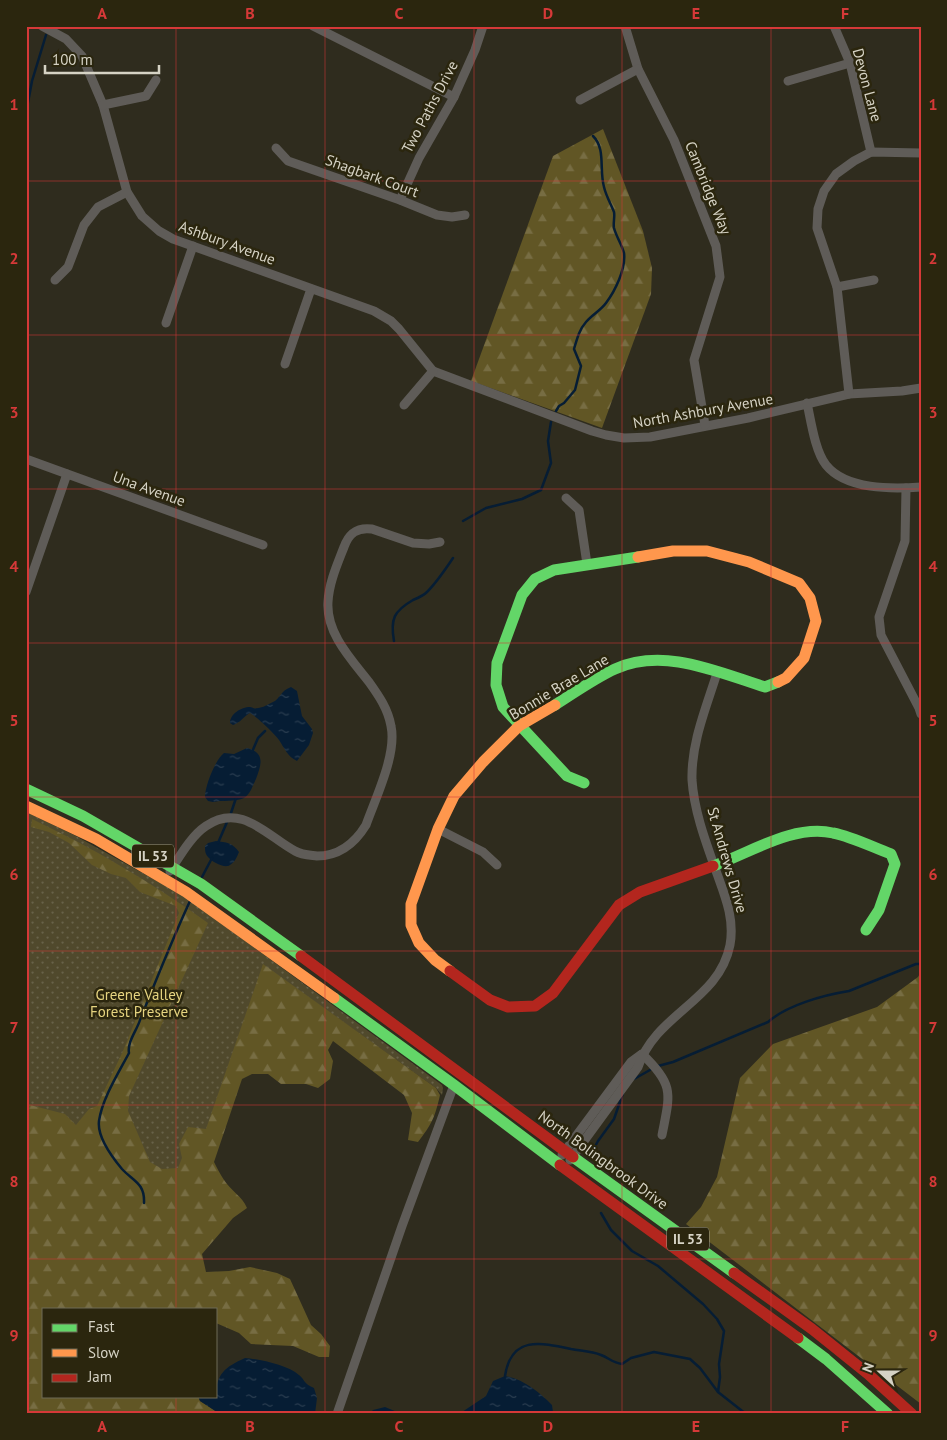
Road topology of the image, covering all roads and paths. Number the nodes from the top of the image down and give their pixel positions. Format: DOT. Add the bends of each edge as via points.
graph roads {
  1 [pos="42,26"];
  2 [pos="313,26"];
  3 [pos="482,26"];
  4 [pos="625,26"];
  5 [pos="834,26"];
  6 [pos="850,63"];
  7 [pos="638,69"];
  8 [pos="156,80"];
  9 [pos="788,81"];
  10 [pos="454,97"];
  11 [pos="580,100"];
  12 [pos="103,106"];
  13 [pos="276,148"];
  14 [pos="871,152"];
  15 [pos="921,153"];
  16 [pos="127,192"];
  17 [pos="400,200"];
  18 [pos="465,215"];
  19 [pos="193,246"];
  20 [pos="55,280"];
  21 [pos="874,280"];
  22 [pos="837,287"];
  23 [pos="311,289"];
  24 [pos="166,323"];
  25 [pos="285,364"];
  26 [pos="433,371"];
  27 [pos="921,388"];
  28 [pos="849,394"];
  29 [pos="806,403"];
  30 [pos="404,405"];
  31 [pos="705,425"];
  32 [pos="26,459"];
  33 [pos="67,474"];
  34 [pos="921,487"];
  35 [pos="906,488"];
  36 [pos="566,498"];
  37 [pos="440,542"];
  38 [pos="263,545"];
  39 [pos="587,564"];
  40 [pos="26,592"];
  41 [pos="717,673"];
  42 [pos="921,714"];
  43 [pos="519,726"];
  44 [pos="584,783"];
  45 [pos="26,789"];
  46 [pos="26,806"];
  47 [pos="438,829"];
  48 [pos="497,865"];
  49 [pos="714,865"];
  50 [pos="172,868"];
  51 [pos="165,879"];
  52 [pos="866,930"];
  53 [pos="642,1054"];
  54 [pos="454,1085"];
  55 [pos="662,1135"];
  56 [pos="569,1154"];
  57 [pos="560,1166"];
  58 [pos="337,1414"];
  59 [pos="888,1414"];
  60 [pos="912,1414"];
  1 -- 12 [label="street, Ashbury Avenue" via="66,39 82,56"];
  2 -- 10 [label="street"];
  3 -- 10 [label="street, Two Paths Drive"];
  4 -- 7 [label="street, Cambridge Way"];
  5 -- 6 [label="street, Devon Lane"];
  6 -- 9 [label="street"];
  6 -- 14 [label="street, Devon Lane"];
  7 -- 11 [label="street"];
  7 -- 31 [label="street, Cambridge Way" via="674,140 716,246 720,277 694,360"];
  8 -- 12 [label="street" via="146,96"];
  10 -- 17 [label="street, Two Paths Drive" via="419,158"];
  12 -- 16 [label="street, Ashbury Avenue"];
  13 -- 17 [label="street, Shagbark Court" via="288,161"];
  14 -- 15 [label="street"];
  14 -- 22 [label="street" via="836,174 824,191 818,209 817,228"];
  16 -- 19 [label="street, Ashbury Avenue" via="152,226"];
  16 -- 20 [label="street" via="98,207 84,225 68,267"];
  17 -- 18 [label="street, Shagbark Court" via="444,217"];
  19 -- 23 [label="street, Ashbury Avenue"];
  19 -- 24 [label="street"];
  21 -- 22 [label="street"];
  22 -- 28 [label="street"];
  23 -- 25 [label="street"];
  23 -- 26 [label="street, Ashbury Avenue" via="367,308 391,321"];
  26 -- 30 [label="street"];
  26 -- 31 [label="street, North Ashbury Avenue" via="614,437 650,437"];
  27 -- 28 [label="street, North Ashbury Avenue"];
  28 -- 29 [label="street, North Ashbury Avenue"];
  29 -- 31 [label="street, North Ashbury Avenue"];
  29 -- 35 [label="street" via="819,451 826,465 836,474 854,484"];
  32 -- 33 [label="street, Una Avenue"];
  33 -- 38 [label="street, Una Avenue"];
  33 -- 40 [label="street"];
  34 -- 35 [label="street"];
  35 -- 42 [label="street" via="905,541 879,617 881,636"];
  36 -- 39 [label="street" via="579,510"];
  37 -- 50 [label="street" via="413,543 372,529 355,530 347,539 330,588 328,610 334,633 385,706 392,728 391,752 360,835 334,854 309,855 293,850 253,823 239,819 222,820 200,831"];
  39 -- 41 [label="main road, Bonnie Brae Lane" via="673,551 706,551 749,562 799,583 810,598 816,621 804,658 786,678 765,687"];
  39 -- 43 [label="main road, Bonnie Brae Lane" via="554,570 535,580 522,595 497,663 496,685 503,707"];
  41 -- 43 [label="main road, Bonnie Brae Lane" via="671,660 636,663 615,669"];
  41 -- 49 [label="street, St Andrews Drive" via="694,744 692,780 698,814"];
  43 -- 44 [label="main road, Bonnie Brae Lane" via="567,776"];
  43 -- 47 [label="main road, Bonnie Brae Lane" via="454,796"];
  45 -- 50 [label="main road, IL 53" via="83,816"];
  46 -- 51 [label="main road, IL 53"];
  47 -- 48 [label="street" via="483,852"];
  47 -- 49 [label="main road, Bonnie Brae Lane" via="411,904 410,925 419,943 435,960 490,1000 508,1007 535,1006 553,994 619,905 640,892"];
  49 -- 52 [label="main road, Bonnie Brae Lane" via="806,831 833,833 891,854 895,864 879,910"];
  49 -- 53 [label="street, St Andrews Drive" via="730,910 728,954 712,983 666,1023"];
  50 -- 51 [label="street"];
  50 -- 56 [label="main road, North Bolingbrook Drive / IL 53" via="201,884"];
  51 -- 54 [label="main road, North Bolingbrook Drive / IL 53"];
  53 -- 55 [label="street" via="663,1076 668,1090"];
  53 -- 56 [label="street, St Andrews Drive" via="638,1067"];
  54 -- 57 [label="main road, North Bolingbrook Drive / IL 53"];
  54 -- 58 [label="street"];
  56 -- 57 [label="street, St Andrews Drive"];
  56 -- 60 [label="main road, North Bolingbrook Drive / IL 53" via="812,1330"];
  57 -- 59 [label="main road, North Bolingbrook Drive / IL 53" via="826,1360"];
}
